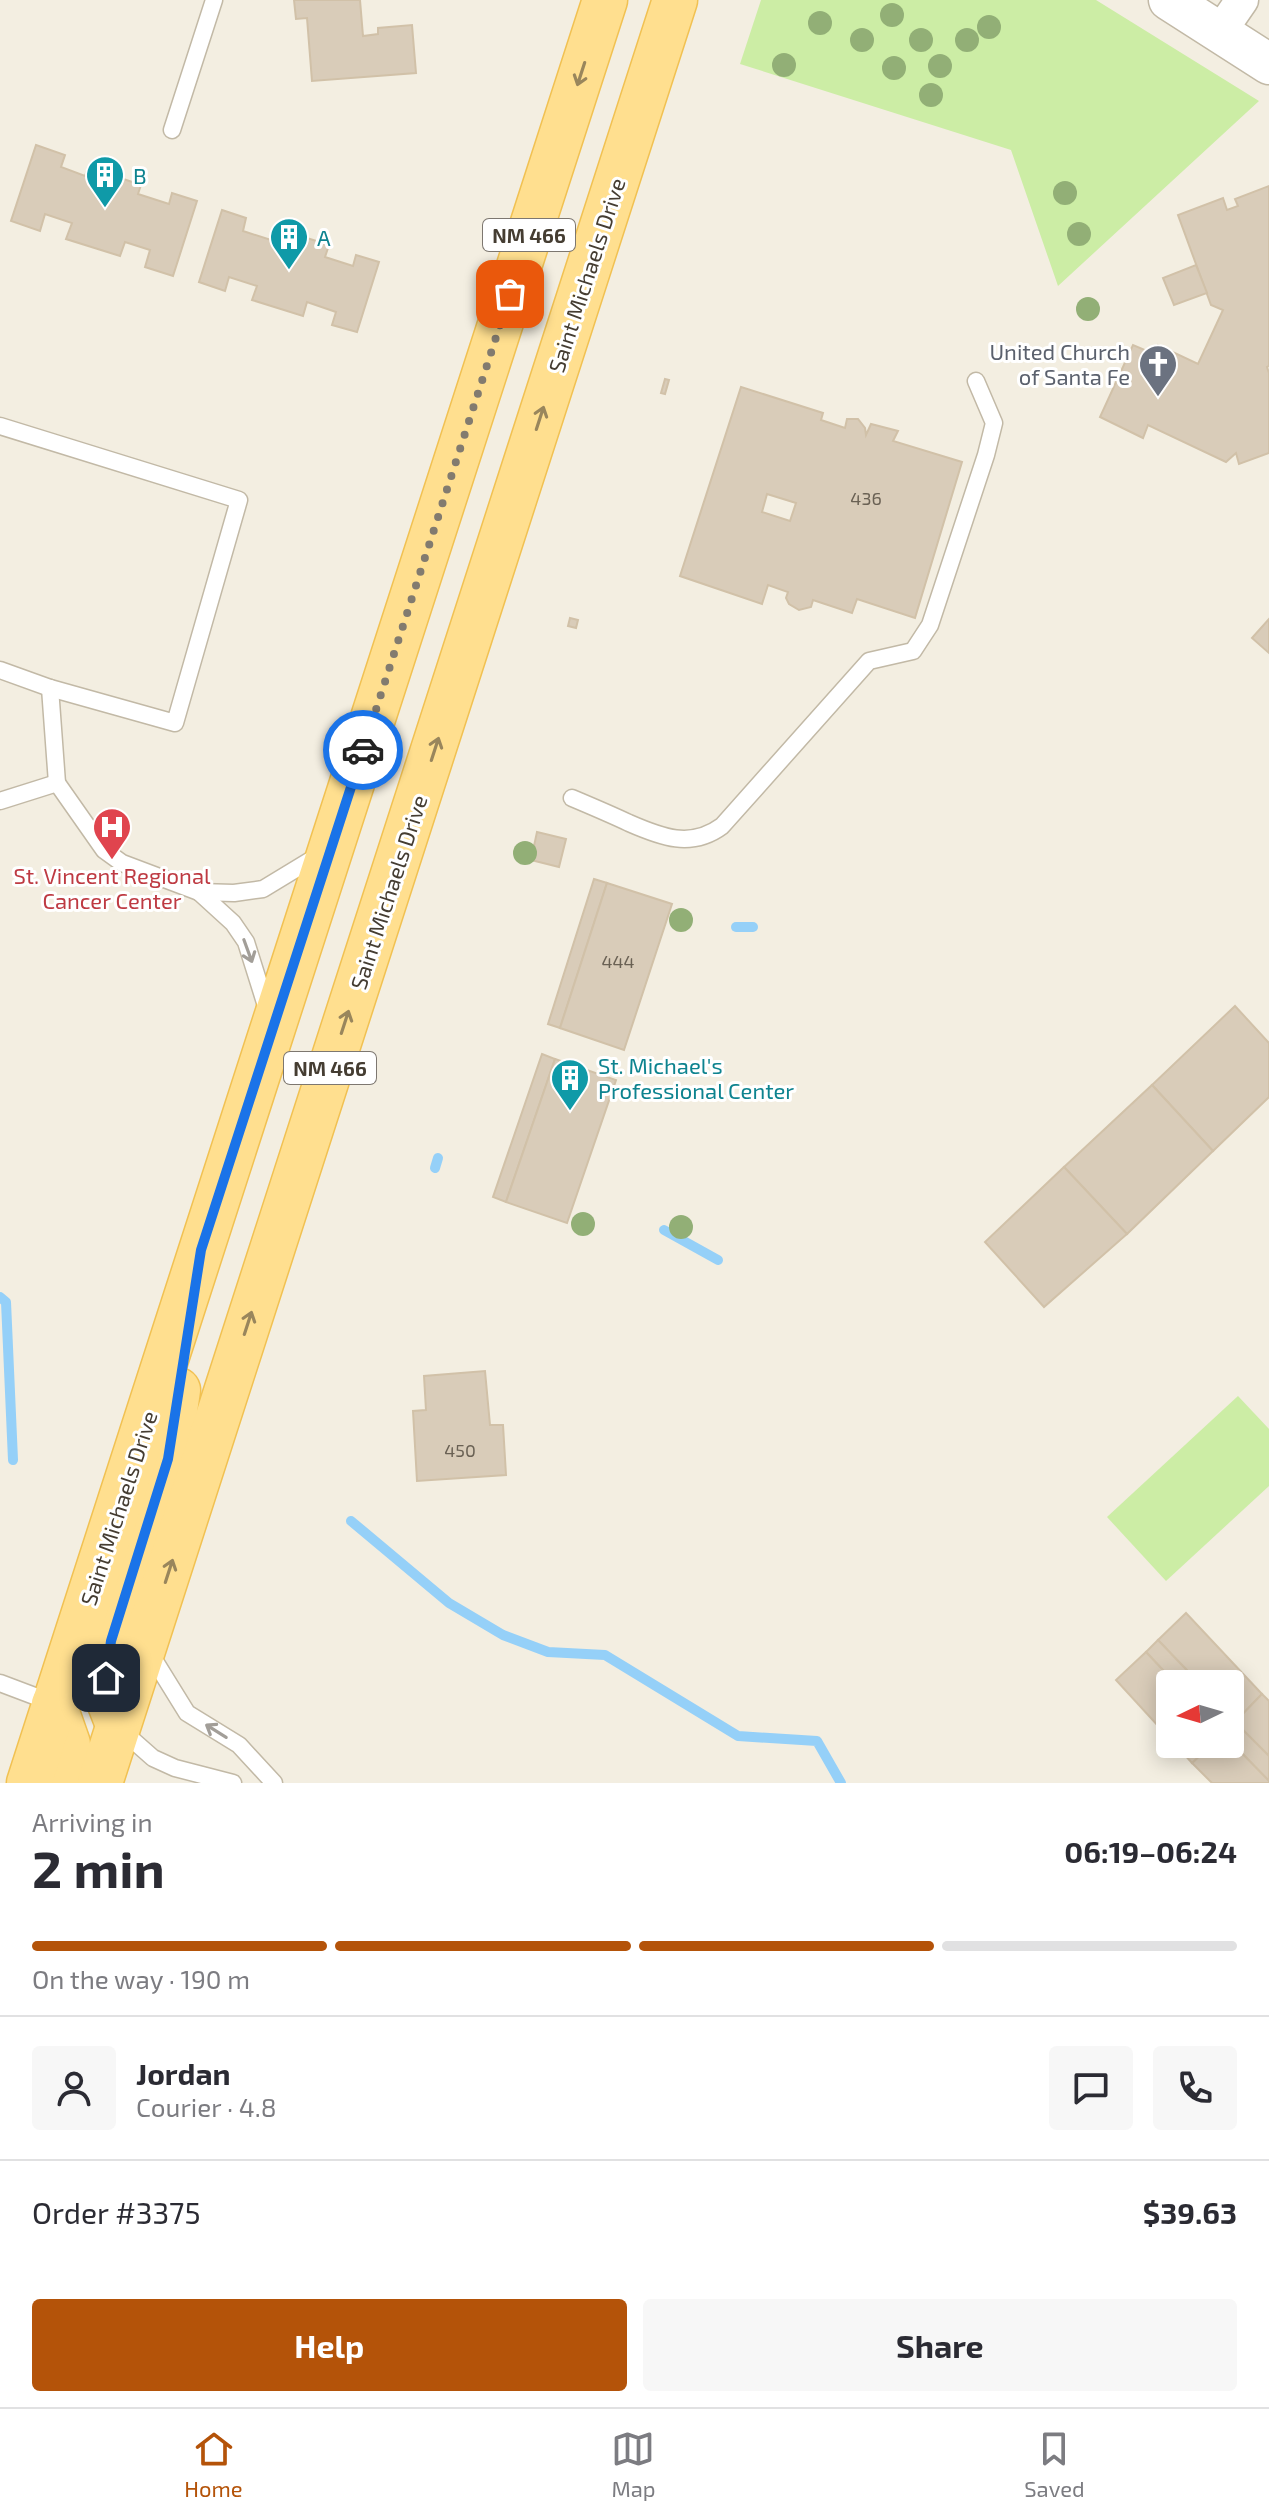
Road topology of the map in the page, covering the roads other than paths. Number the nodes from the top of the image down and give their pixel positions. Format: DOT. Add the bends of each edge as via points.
graph roads {
  1 [pos="214,0"];
  2 [pos="605,0"];
  3 [pos="675,0"];
  4 [pos="1169,0"];
  5 [pos="1231,16"];
  6 [pos="1269,64"];
  7 [pos="172,130"];
  8 [pos="976,381"];
  9 [pos="0,426"];
  10 [pos="0,670"];
  11 [pos="50,688"];
  12 [pos="57,783"];
  13 [pos="572,798"];
  14 [pos="0,801"];
  15 [pos="331,848"];
  16 [pos="199,892"];
  17 [pos="273,1029"];
  18 [pos="285,1207"];
  19 [pos="201,1250"];
  20 [pos="145,1645"];
  21 [pos="0,1683"];
  22 [pos="54,1704"];
  23 [pos="118,1727"];
  24 [pos="29,1783"];
  25 [pos="67,1783"];
  26 [pos="100,1783"];
  27 [pos="233,1783"];
  28 [pos="274,1783"];
  1 -- 7 [label="lane"];
  2 -- 15 [label="main road, Saint Michaels Drive / NM 466, one-way"];
  18 -- 3 [label="main road, Saint Michaels Drive / NM 466, one-way"];
  4 -- 5 [label="street"];
  5 -- 6 [label="street"];
  8 -- 13 [label="lane" via="994,423 930,625 913,651 869,661 722,826 703,838 662,837"];
  9 -- 11 [label="lane" via="239,500 175,723"];
  10 -- 11 [label="lane"];
  11 -- 12 [label="lane"];
  12 -- 14 [label="lane"];
  12 -- 16 [label="lane" via="104,850 122,863"];
  15 -- 16 [label="lane" via="263,889"];
  15 -- 17 [label="main road, Saint Michaels Drive / NM 466"];
  15 -- 18 [label="main road" via="321,968 265,1132"];
  16 -- 17 [label="lane, one-way" via="246,942"];
  17 -- 19 [label="main road, Saint Michaels Drive / NM 466"];
  20 -- 18 [label="main road, Saint Michaels Drive / NM 466, one-way"];
  19 -- 22 [label="main road, Saint Michaels Drive / NM 466"];
  19 -- 23 [label="main road" via="168,1459 107,1658 108,1699"];
  20 -- 23 [label="main road, Saint Michaels Drive / NM 466"];
  28 -- 20 [label="lane, one-way" via="239,1745 187,1713"];
  21 -- 22 [label="lane"];
  22 -- 24 [label="main road, Saint Michaels Drive / NM 466"];
  22 -- 25 [label="main road" via="68,1744"];
  23 -- 26 [label="main road, Saint Michaels Drive / NM 466"];
  23 -- 27 [label="lane" via="153,1758"];
}
